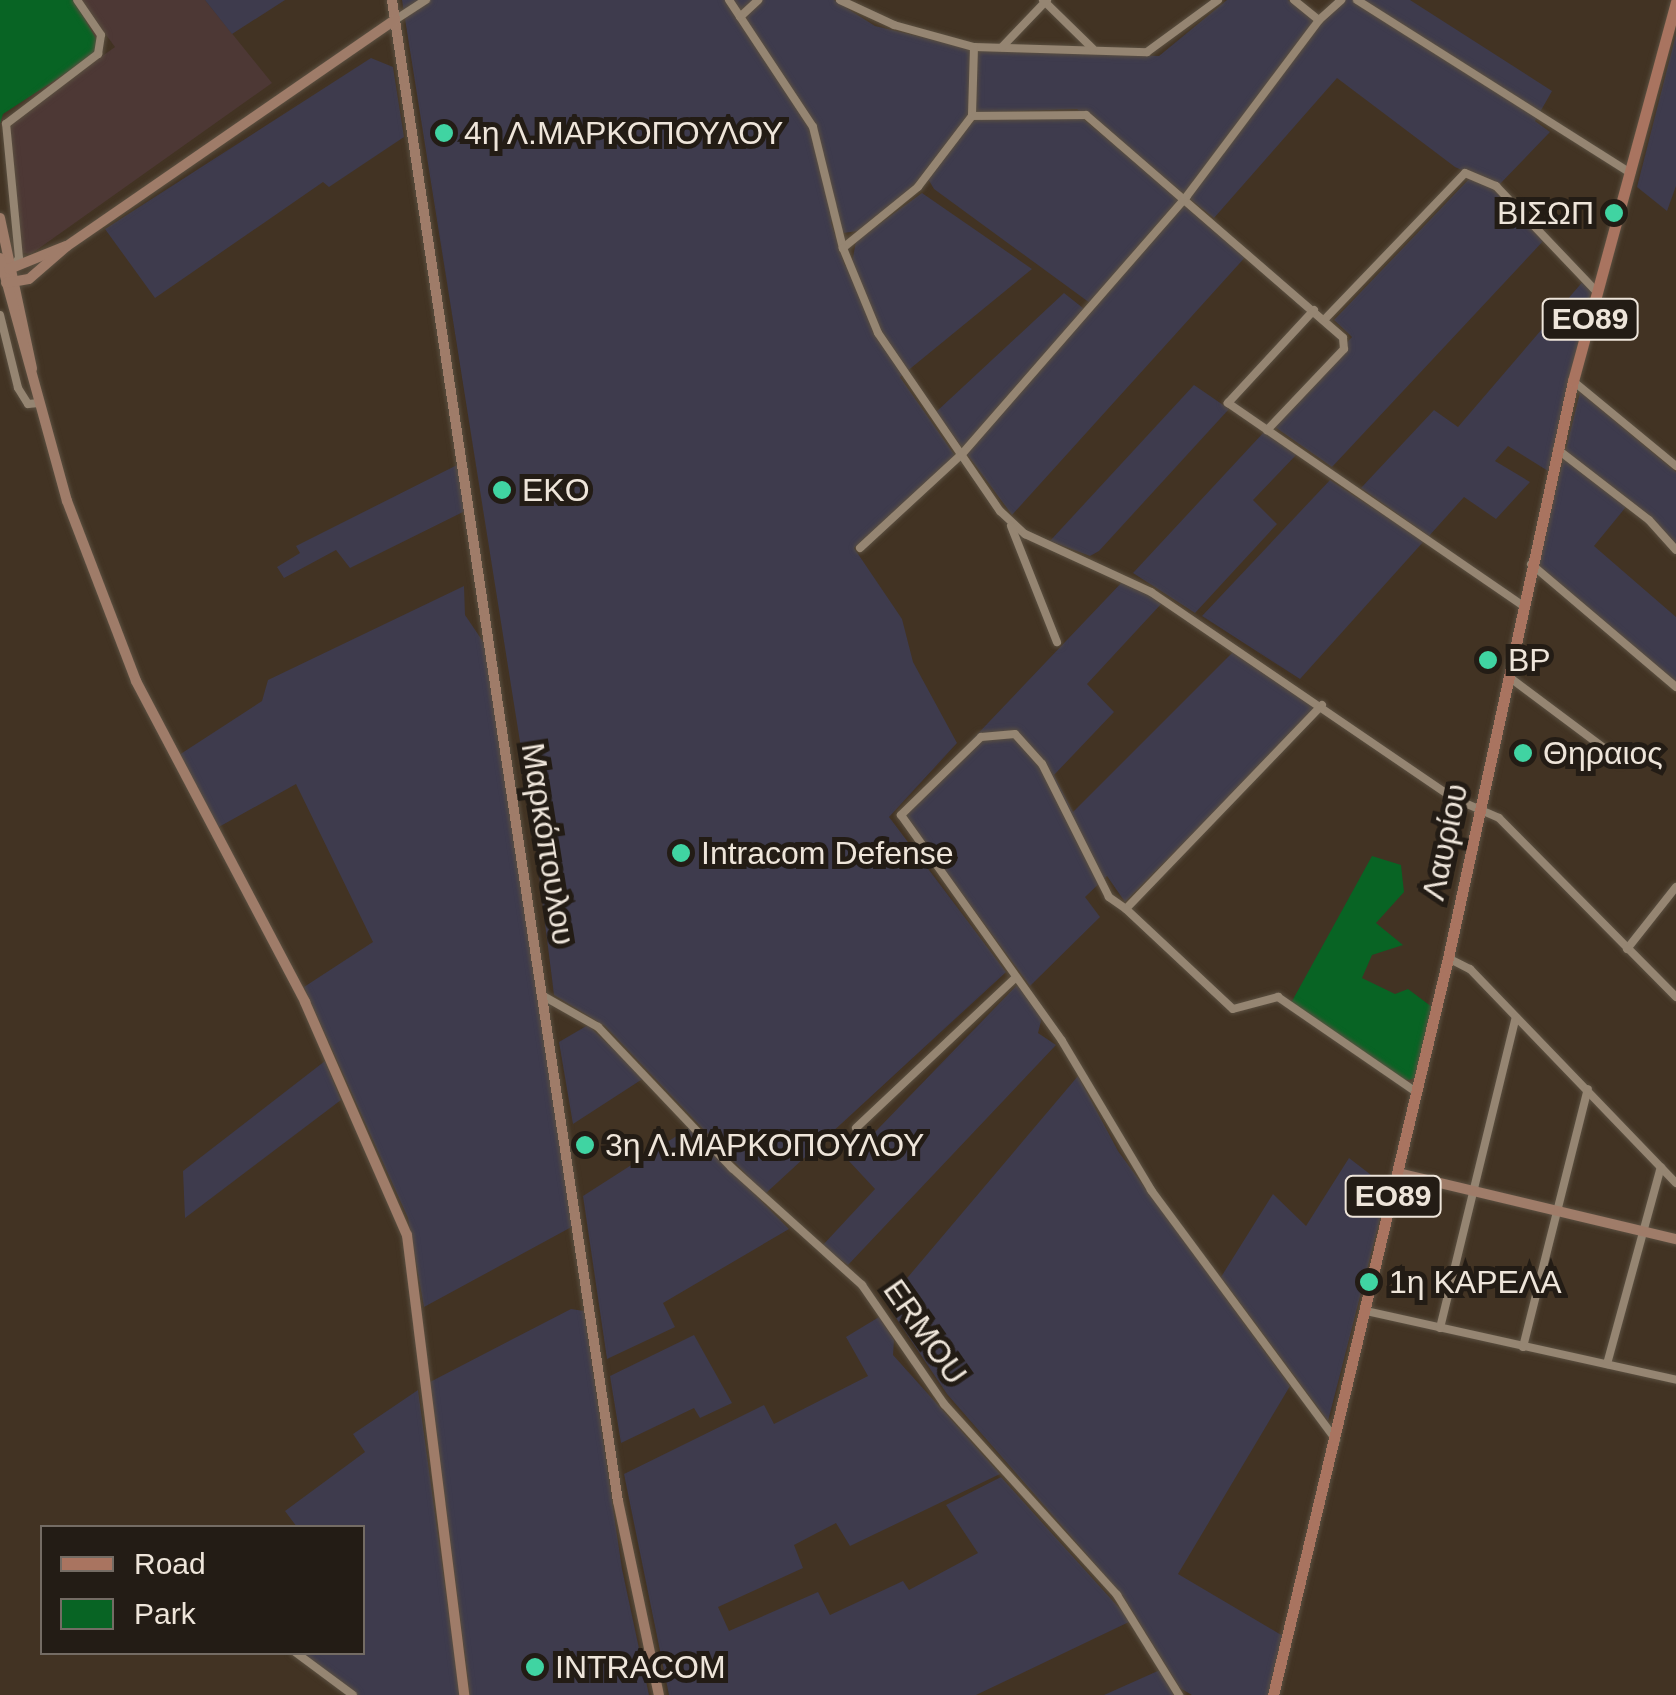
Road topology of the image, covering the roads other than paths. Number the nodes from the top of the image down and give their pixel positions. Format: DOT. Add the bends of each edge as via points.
graph roads {
  1 [pos="77,0"];
  2 [pos="392,0"];
  3 [pos="426,0"];
  4 [pos="730,0"];
  5 [pos="758,0"];
  6 [pos="840,0"];
  7 [pos="1218,0"];
  8 [pos="1294,0"];
  9 [pos="1340,0"];
  10 [pos="1357,0"];
  11 [pos="1045,1"];
  12 [pos="1676,2"];
  13 [pos="740,17"];
  14 [pos="394,20"];
  15 [pos="1319,20"];
  16 [pos="974,46"];
  17 [pos="1002,48"];
  18 [pos="1094,49"];
  19 [pos="972,116"];
  20 [pos="1631,174"];
  21 [pos="1187,196"];
  22 [pos="0,218"];
  23 [pos="67,246"];
  24 [pos="842,248"];
  25 [pos="5,266"];
  26 [pos="10,283"];
  27 [pos="1598,293"];
  28 [pos="1314,310"];
  29 [pos="0,315"];
  30 [pos="1325,319"];
  31 [pos="1574,381"];
  32 [pos="39,403"];
  33 [pos="1267,430"];
  34 [pos="1558,449"];
  35 [pos="962,454"];
  36 [pos="1676,466"];
  37 [pos="1011,525"];
  38 [pos="860,548"];
  39 [pos="1676,550"];
  40 [pos="1531,564"];
  41 [pos="1524,606"];
  42 [pos="1058,642"];
  43 [pos="1509,677"];
  44 [pos="1676,687"];
  45 [pos="1322,705"];
  46 [pos="1620,760"];
  47 [pos="1481,808"];
  48 [pos="1676,887"];
  49 [pos="1126,909"];
  50 [pos="1627,949"];
  51 [pos="1448,958"];
  52 [pos="1016,977"];
  53 [pos="545,996"];
  54 [pos="1676,998"];
  55 [pos="1516,1016"];
  56 [pos="1588,1089"];
  57 [pos="1416,1092"];
  58 [pos="856,1128"];
  59 [pos="1662,1167"];
  60 [pos="1398,1173"];
  61 [pos="1676,1183"];
  62 [pos="1474,1191"];
  63 [pos="1559,1211"];
  64 [pos="1643,1231"];
  65 [pos="1676,1239"];
  66 [pos="1366,1311"];
  67 [pos="1440,1328"];
  68 [pos="1524,1346"];
  69 [pos="1606,1364"];
  70 [pos="1676,1380"];
  71 [pos="1336,1440"];
  72 [pos="299,1655"];
  73 [pos="353,1695"];
  74 [pos="464,1695"];
  75 [pos="659,1695"];
  76 [pos="1178,1695"];
  77 [pos="1274,1695"];
  1 -- 25 [label="street" via="101,35 98,54 6,124 19,258"];
  2 -- 14 [label="street, Μαρκόπουλου"];
  3 -- 14 [label="street"];
  4 -- 13 [label="street"];
  5 -- 13 [label="street"];
  6 -- 16 [label="street" via="894,26"];
  7 -- 18 [label="street" via="1157,49"];
  8 -- 15 [label="street"];
  9 -- 15 [label="street"];
  10 -- 20 [label="street"];
  11 -- 17 [label="street"];
  11 -- 18 [label="street"];
  12 -- 20 [label="main road, Λαυρίου / ΕΟ89"];
  13 -- 24 [label="street" via="813,127"];
  14 -- 23 [label="street"];
  14 -- 53 [label="street, Μαρκόπουλου"];
  15 -- 21 [label="street"];
  16 -- 17 [label="street"];
  16 -- 19 [label="street"];
  17 -- 18 [label="street"];
  19 -- 21 [label="street" via="1078,111"];
  19 -- 24 [label="street" via="918,187"];
  20 -- 27 [label="main road, Λαυρίου / ΕΟ89"];
  21 -- 28 [label="street"];
  21 -- 35 [label="street"];
  22 -- 25 [label="street"];
  23 -- 25 [label="street"];
  23 -- 26 [label="street" via="28,280"];
  24 -- 35 [label="street" via="878,333"];
  25 -- 26 [label="street"];
  26 -- 32 [label="street"];
  27 -- 30 [label="street" via="1496,186 1465,173"];
  27 -- 31 [label="main road, Λαυρίου / ΕΟ89"];
  28 -- 30 [label="street"];
  28 -- 33 [label="street" via="1228,403"];
  29 -- 32 [label="street" via="18,388 28,404"];
  30 -- 33 [label="street" via="1343,338 1344,349"];
  31 -- 34 [label="main road, Λαυρίου / ΕΟ89"];
  31 -- 36 [label="street"];
  32 -- 74 [label="street" via="66,501 141,692 304,1002 407,1234"];
  33 -- 41 [label="street"];
  34 -- 39 [label="street" via="1649,520"];
  34 -- 40 [label="main road, Λαυρίου / ΕΟ89"];
  35 -- 37 [label="street"];
  35 -- 38 [label="street"];
  37 -- 42 [label="street"];
  37 -- 45 [label="street" via="1151,592"];
  40 -- 41 [label="main road, Λαυρίου / ΕΟ89"];
  40 -- 44 [label="street"];
  41 -- 43 [label="main road, Λαυρίου / ΕΟ89"];
  43 -- 46 [label="street"];
  43 -- 47 [label="main road, Λαυρίου / ΕΟ89"];
  45 -- 47 [label="street" via="1451,798"];
  45 -- 49 [label="street"];
  47 -- 50 [label="street" via="1518,834"];
  47 -- 51 [label="main road, Λαυρίου / ΕΟ89"];
  48 -- 50 [label="street"];
  49 -- 52 [label="street" via="1109,896 1026,742 1000,731 981,738 906,808 902,822"];
  49 -- 57 [label="street" via="1234,1009 1278,996"];
  50 -- 54 [label="street"];
  51 -- 55 [label="street" via="1470,969"];
  51 -- 57 [label="main road, Λαυρίου / ΕΟ89"];
  52 -- 58 [label="street"];
  52 -- 71 [label="street" via="1151,1190"];
  53 -- 75 [label="street, Μαρκόπουλου" via="618,1502"];
  53 -- 76 [label="street, ERMOU" via="598,1026 732,1168 862,1284 944,1404 1117,1595"];
  55 -- 56 [label="street"];
  55 -- 62 [label="street"];
  56 -- 59 [label="street"];
  56 -- 63 [label="street"];
  57 -- 60 [label="main road, Λαυρίου / ΕΟ89"];
  59 -- 61 [label="street"];
  59 -- 64 [label="street"];
  60 -- 62 [label="street"];
  60 -- 66 [label="main road, Λαυρίου / ΕΟ89"];
  62 -- 63 [label="street"];
  62 -- 67 [label="street"];
  63 -- 64 [label="street"];
  63 -- 68 [label="street"];
  64 -- 65 [label="street"];
  64 -- 69 [label="street"];
  66 -- 67 [label="street"];
  66 -- 71 [label="main road, Λαυρίου / ΕΟ89"];
  67 -- 68 [label="street"];
  68 -- 69 [label="street"];
  69 -- 70 [label="street"];
  71 -- 77 [label="main road, Λαυρίου / ΕΟ89"];
  72 -- 73 [label="street"];
}
